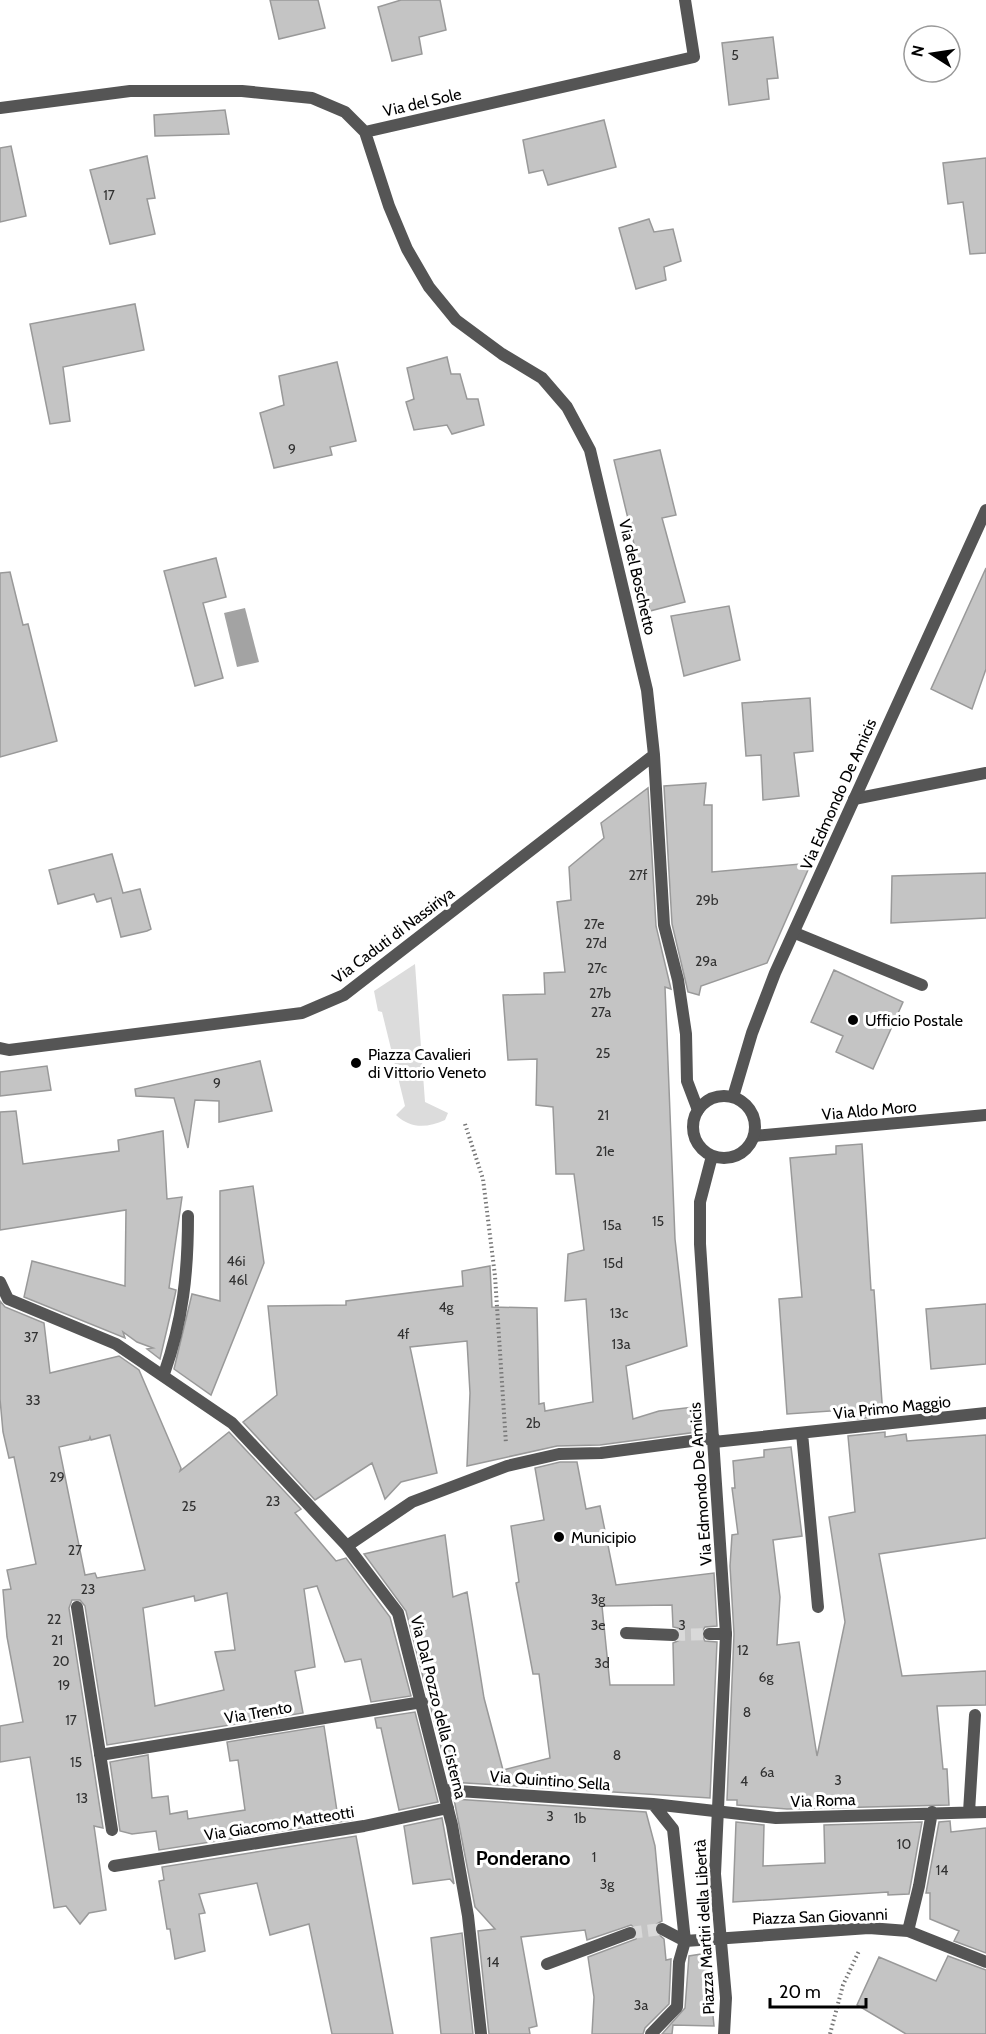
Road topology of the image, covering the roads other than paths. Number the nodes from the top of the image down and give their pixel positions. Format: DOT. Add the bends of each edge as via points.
graph roads {
  1 [pos="685,0"];
  2 [pos="0,108"];
  3 [pos="365,132"];
  4 [pos="986,510"];
  5 [pos="654,755"];
  6 [pos="986,773"];
  7 [pos="854,800"];
  8 [pos="795,933"];
  9 [pos="922,985"];
  10 [pos="0,1048"];
  11 [pos="733,1097"];
  12 [pos="698,1110"];
  13 [pos="986,1115"];
  14 [pos="754,1136"];
  15 [pos="712,1156"];
  16 [pos="188,1216"];
  17 [pos="0,1282"];
  18 [pos="164,1374"];
  19 [pos="986,1413"];
  20 [pos="802,1433"];
  21 [pos="714,1440"];
  22 [pos="347,1546"];
  23 [pos="77,1607"];
  24 [pos="818,1607"];
  25 [pos="626,1633"];
  26 [pos="709,1634"];
  27 [pos="726,1634"];
  28 [pos="673,1635"];
  29 [pos="422,1702"];
  30 [pos="975,1715"];
  31 [pos="100,1755"];
  32 [pos="444,1790"];
  33 [pos="653,1804"];
  34 [pos="448,1808"];
  35 [pos="716,1810"];
  36 [pos="932,1812"];
  37 [pos="969,1812"];
  38 [pos="986,1812"];
  39 [pos="112,1830"];
  40 [pos="114,1866"];
  41 [pos="662,1929"];
  42 [pos="908,1931"];
  43 [pos="630,1933"];
  44 [pos="722,1937"];
  45 [pos="685,1941"];
  46 [pos="986,1962"];
  47 [pos="547,1964"];
  48 [pos="482,2034"];
  49 [pos="651,2034"];
  50 [pos="724,2034"];
  1 -- 3 [label="street, Via del Sole" via="694,57"];
  2 -- 3 [label="street, Via del Sole" via="130,91 242,91 312,98 345,112"];
  3 -- 5 [label="street, Via del Boschetto" via="398,227 429,287 456,320 542,378 567,407 590,450 647,690"];
  4 -- 7 [label="street, Via Edmondo De Amicis"];
  5 -- 10 [label="street, Via Caduti di Nassiriya" via="344,995 302,1013 9,1050"];
  5 -- 12 [label="street, Via del Boschetto" via="664,925 686,1034 687,1081"];
  6 -- 7 [label="street"];
  7 -- 8 [label="street, Via Edmondo De Amicis"];
  8 -- 9 [label="street"];
  8 -- 11 [label="street, Via Edmondo De Amicis" via="752,1033"];
  11 -- 12 [label="street" via="714,1098"];
  11 -- 14 [label="street" via="752,1113"];
  12 -- 15 [label="street" via="693,1131 696,1142"];
  13 -- 14 [label="street, Via Aldo Moro"];
  14 -- 15 [label="street" via="742,1153 722,1159"];
  15 -- 21 [label="street, Via Edmondo De Amicis" via="700,1212"];
  16 -- 18 [label="street" via="188,1268 178,1334"];
  17 -- 18 [label="street, Via Dal Pozzo della Cisterna" via="8,1299 116,1344"];
  18 -- 22 [label="street, Via Dal Pozzo della Cisterna" via="232,1423"];
  19 -- 20 [label="street, Via Primo Maggio"];
  20 -- 21 [label="street, Via Primo Maggio"];
  20 -- 24 [label="street"];
  21 -- 22 [label="street, Via Primo Maggio" via="559,1454 507,1466 412,1502"];
  21 -- 27 [label="street, Via Edmondo De Amicis"];
  22 -- 29 [label="street, Via Dal Pozzo della Cisterna" via="398,1613"];
  23 -- 31 [label="street"];
  25 -- 28 [label="street"];
  26 -- 27 [label="street"];
  27 -- 35 [label="street, Via Edmondo De Amicis"];
  29 -- 31 [label="street, Via Trento"];
  29 -- 32 [label="street, Via Dal Pozzo della Cisterna"];
  30 -- 37 [label="street"];
  31 -- 39 [label="street"];
  32 -- 33 [label="street, Via Quintino Sella"];
  32 -- 34 [label="street, Via Dal Pozzo della Cisterna"];
  33 -- 35 [label="street"];
  33 -- 45 [label="street, Piazza Martiri della Libertà" via="673,1829"];
  34 -- 40 [label="street, Via Giacomo Matteotti" via="364,1826"];
  34 -- 48 [label="street, Via Dal Pozzo della Cisterna" via="468,1916"];
  35 -- 36 [label="street, Via Roma" via="776,1818"];
  35 -- 44 [label="street, Piazza Martiri della Libertà" via="715,1874"];
  36 -- 37 [label="street, Via Roma"];
  36 -- 42 [label="street"];
  37 -- 38 [label="street, Via Roma"];
  41 -- 45 [label="street"];
  42 -- 44 [label="street, Piazza San Giovanni" via="869,1928"];
  42 -- 46 [label="street, Piazza San Giovanni"];
  43 -- 47 [label="street"];
  44 -- 45 [label="street, Piazza San Giovanni"];
  44 -- 50 [label="street, Piazza Martiri della Libertà"];
  45 -- 49 [label="street, Piazza Martiri della Libertà" via="679,1962 677,2007"];
}
